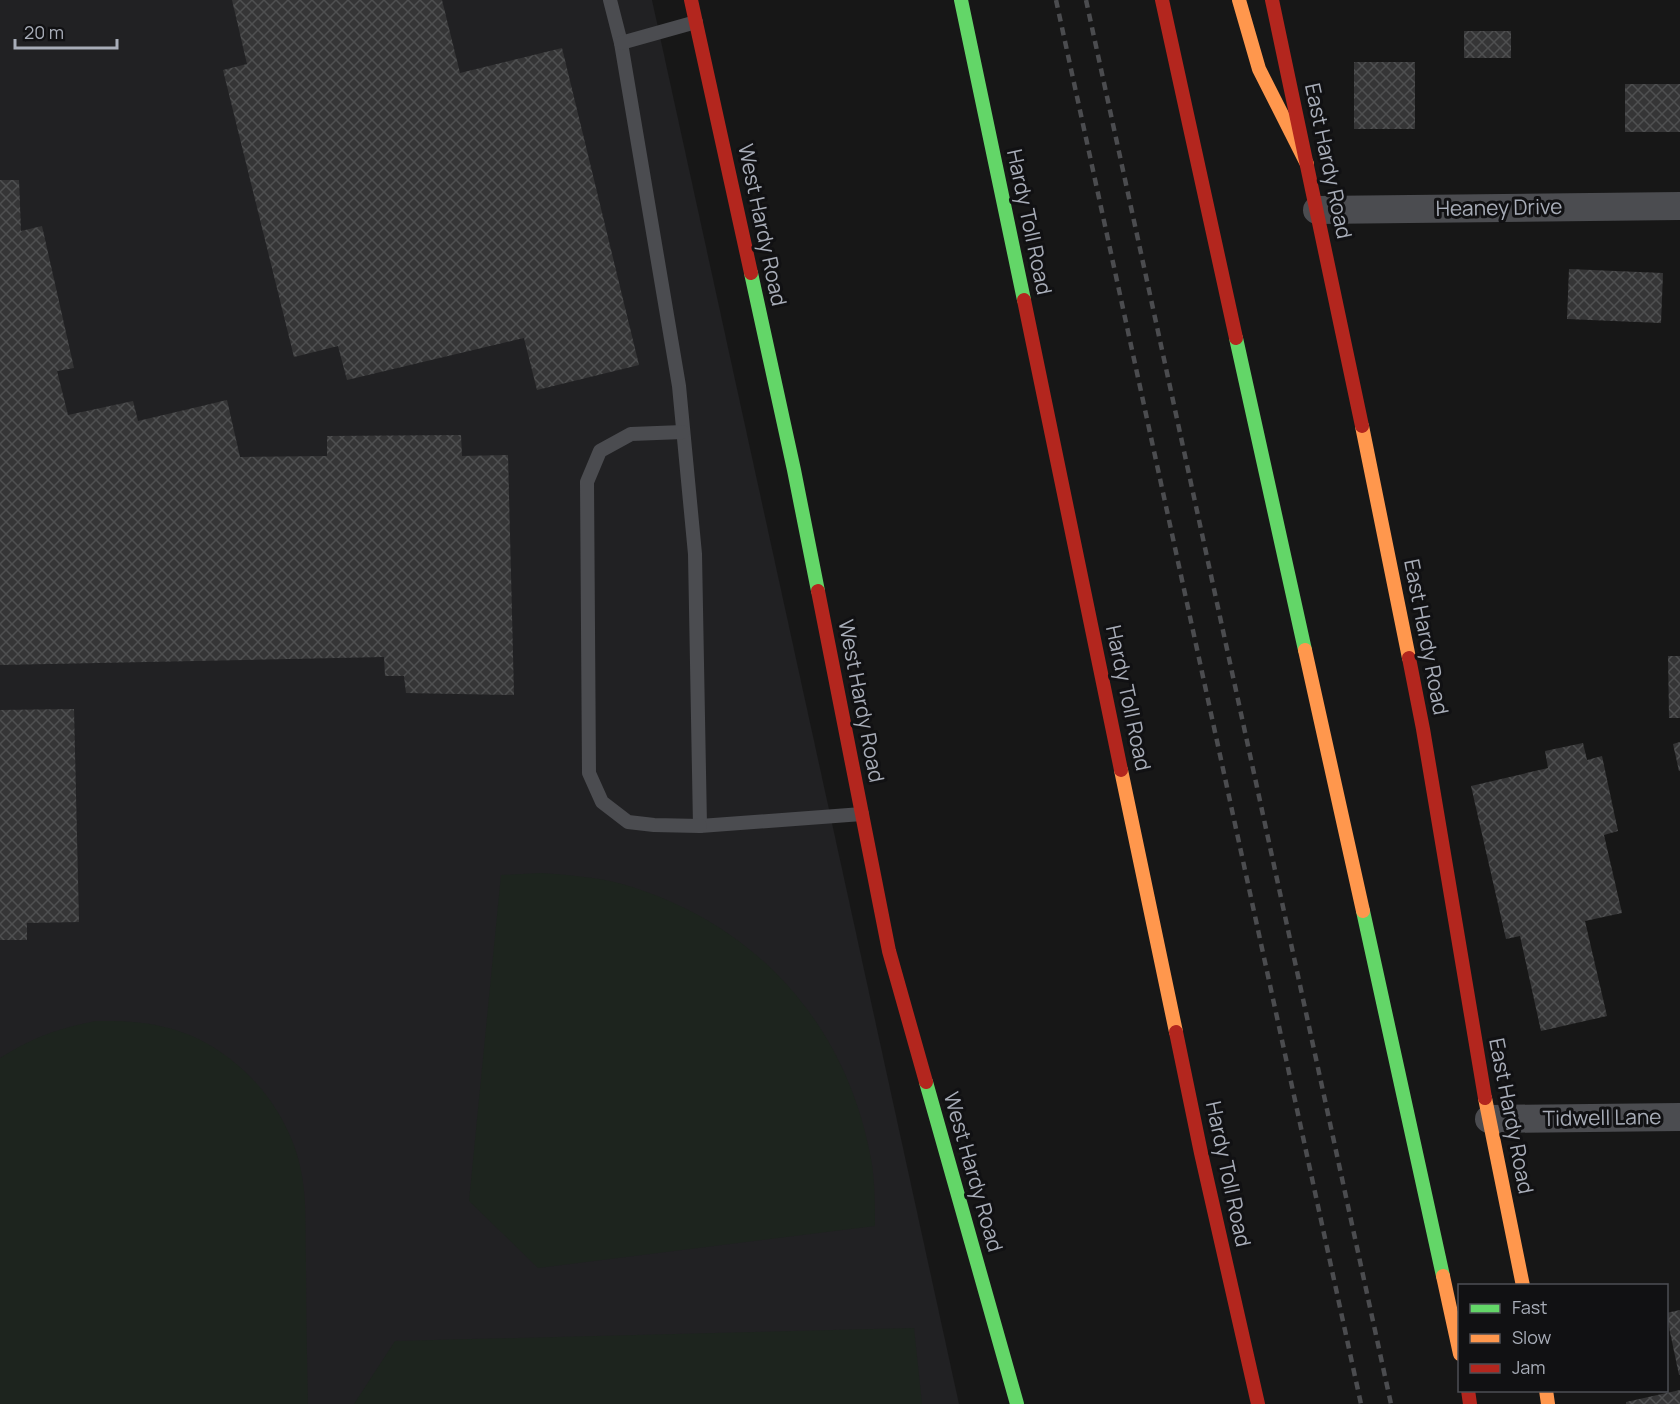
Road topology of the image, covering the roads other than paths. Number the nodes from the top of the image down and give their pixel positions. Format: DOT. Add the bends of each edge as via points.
graph roads {
  1 [pos="610,0"];
  2 [pos="691,0"];
  3 [pos="961,0"];
  4 [pos="1162,0"];
  5 [pos="1239,0"];
  6 [pos="1272,0"];
  7 [pos="696,22"];
  8 [pos="621,43"];
  9 [pos="1307,164"];
  10 [pos="1680,206"];
  11 [pos="1317,210"];
  12 [pos="683,432"];
  13 [pos="862,814"];
  14 [pos="700,826"];
  15 [pos="1680,1117"];
  16 [pos="1489,1119"];
  17 [pos="1523,1284"];
  18 [pos="1458,1345"];
  19 [pos="1017,1404"];
  20 [pos="1258,1404"];
  1 -- 8 [label="lane"];
  2 -- 7 [label="main road, West Hardy Road"];
  3 -- 20 [label="main road, Hardy Toll Road" via="1201,1153"];
  4 -- 18 [label="main road"];
  5 -- 9 [label="main road" via="1259,69"];
  6 -- 9 [label="main road, East Hardy Road"];
  7 -- 8 [label="lane"];
  7 -- 13 [label="main road, West Hardy Road" via="794,470"];
  8 -- 12 [label="lane" via="679,386"];
  9 -- 11 [label="main road, East Hardy Road"];
  10 -- 11 [label="street, Heaney Drive"];
  11 -- 16 [label="main road, East Hardy Road" via="1423,729"];
  12 -- 14 [label="lane" via="695,554"];
  12 -- 14 [label="lane" via="631,434 600,451 587,482 589,773 602,802 628,822"];
  13 -- 14 [label="lane"];
  13 -- 19 [label="main road, West Hardy Road" via="889,951"];
  15 -- 16 [label="street, Tidwell Lane"];
  16 -- 17 [label="main road, East Hardy Road"];
}
